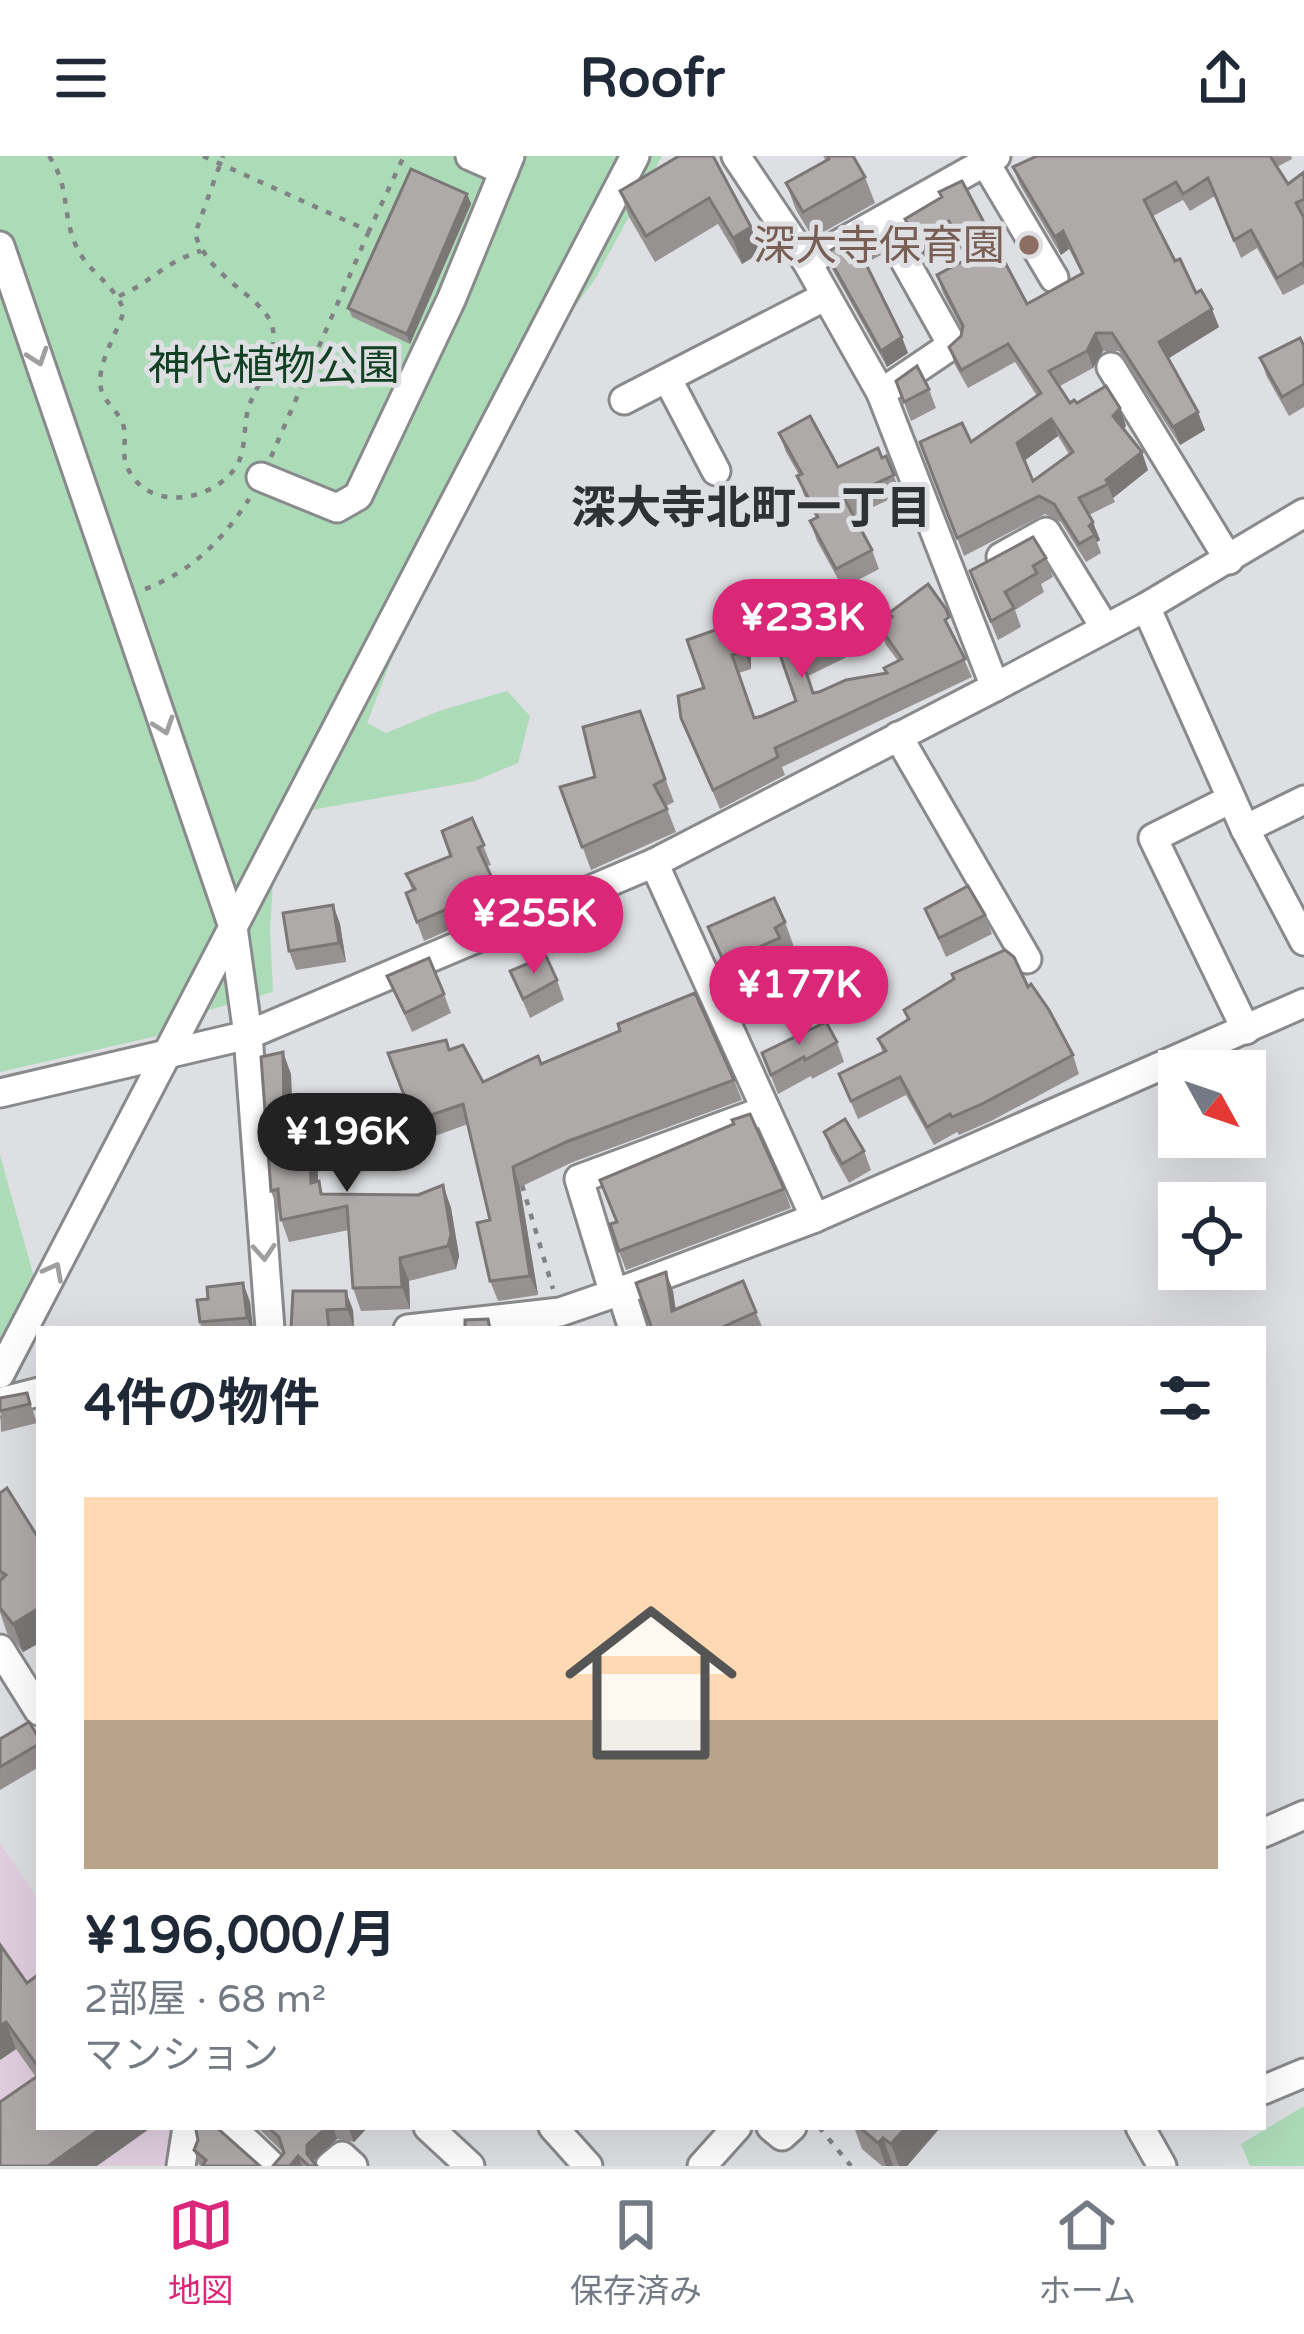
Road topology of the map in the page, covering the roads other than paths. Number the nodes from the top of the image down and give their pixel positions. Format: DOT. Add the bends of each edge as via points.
graph roads {
  1 [pos="470,156"];
  2 [pos="635,156"];
  3 [pos="736,156"];
  4 [pos="991,159"];
  5 [pos="507,164"];
  6 [pos="882,220"];
  7 [pos="0,246"];
  8 [pos="807,262"];
  9 [pos="1054,278"];
  10 [pos="826,296"];
  11 [pos="1111,368"];
  12 [pos="668,378"];
  13 [pos="881,393"];
  14 [pos="624,400"];
  15 [pos="716,471"];
  16 [pos="261,477"];
  17 [pos="1304,512"];
  18 [pos="1229,560"];
  19 [pos="954,582"];
  20 [pos="1146,607"];
  21 [pos="1105,628"];
  22 [pos="995,687"];
  23 [pos="898,736"];
  24 [pos="1231,799"];
  25 [pos="1304,800"];
  26 [pos="1245,829"];
  27 [pos="654,863"];
  28 [pos="233,927"];
  29 [pos="1304,941"];
  30 [pos="1027,959"];
  31 [pos="1304,1003"];
  32 [pos="1246,1030"];
  33 [pos="248,1035"];
  34 [pos="169,1051"];
  35 [pos="0,1093"];
  36 [pos="764,1111"];
  37 [pos="814,1218"];
  38 [pos="618,1293"];
  39 [pos="562,1320"];
  40 [pos="270,1326"];
  41 [pos="459,1326"];
  42 [pos="632,1326"];
  43 [pos="0,1374"];
  44 [pos="36,1393"];
  45 [pos="0,1402"];
  46 [pos="0,1649"];
  47 [pos="36,1706"];
  48 [pos="1304,1815"];
  49 [pos="1266,1832"];
  50 [pos="1304,2073"];
  51 [pos="1266,2089"];
  52 [pos="188,2130"];
  53 [pos="234,2130"];
  54 [pos="431,2130"];
  55 [pos="556,2130"];
  56 [pos="734,2130"];
  57 [pos="1154,2130"];
  58 [pos="182,2166"];
  59 [pos="272,2166"];
  60 [pos="330,2166"];
  61 [pos="353,2166"];
  62 [pos="470,2166"];
  63 [pos="588,2166"];
  64 [pos="702,2166"];
  65 [pos="1162,2166"];
  1 -- 5 [label="street"];
  2 -- 28 [label="street"];
  3 -- 8 [label="street"];
  4 -- 6 [label="street"];
  4 -- 9 [label="street"];
  5 -- 16 [label="street" via="358,496 338,508"];
  6 -- 8 [label="street"];
  6 -- 13 [label="street" via="952,345"];
  7 -- 28 [label="street, one-way"];
  8 -- 10 [label="street"];
  10 -- 12 [label="street"];
  10 -- 13 [label="street"];
  11 -- 18 [label="street"];
  12 -- 14 [label="street"];
  12 -- 15 [label="street"];
  13 -- 19 [label="street"];
  17 -- 18 [label="street"];
  18 -- 20 [label="street"];
  19 -- 21 [label="street" via="1046,532"];
  19 -- 22 [label="street"];
  20 -- 21 [label="street"];
  20 -- 24 [label="street"];
  21 -- 22 [label="street"];
  22 -- 23 [label="street"];
  23 -- 27 [label="street"];
  23 -- 30 [label="street"];
  24 -- 26 [label="street"];
  24 -- 32 [label="street" via="1154,838"];
  25 -- 26 [label="street"];
  26 -- 29 [label="street"];
  27 -- 33 [label="street"];
  27 -- 36 [label="street"];
  28 -- 33 [label="street"];
  28 -- 34 [label="street"];
  31 -- 32 [label="street"];
  32 -- 37 [label="street"];
  33 -- 34 [label="street"];
  33 -- 40 [label="street, one-way"];
  34 -- 35 [label="street"];
  43 -- 34 [label="street, one-way"];
  36 -- 37 [label="street"];
  36 -- 38 [label="street" via="579,1179"];
  37 -- 38 [label="street"];
  38 -- 39 [label="street"];
  38 -- 42 [label="street"];
  39 -- 41 [label="street"];
  44 -- 45 [label="street"];
  46 -- 47 [label="street"];
  48 -- 49 [label="street"];
  50 -- 51 [label="street"];
  52 -- 58 [label="street"];
  53 -- 59 [label="street"];
  54 -- 62 [label="street"];
  55 -- 63 [label="street"];
  56 -- 64 [label="street"];
  57 -- 65 [label="street"];
  60 -- 61 [label="street" via="342,2156"];
}
